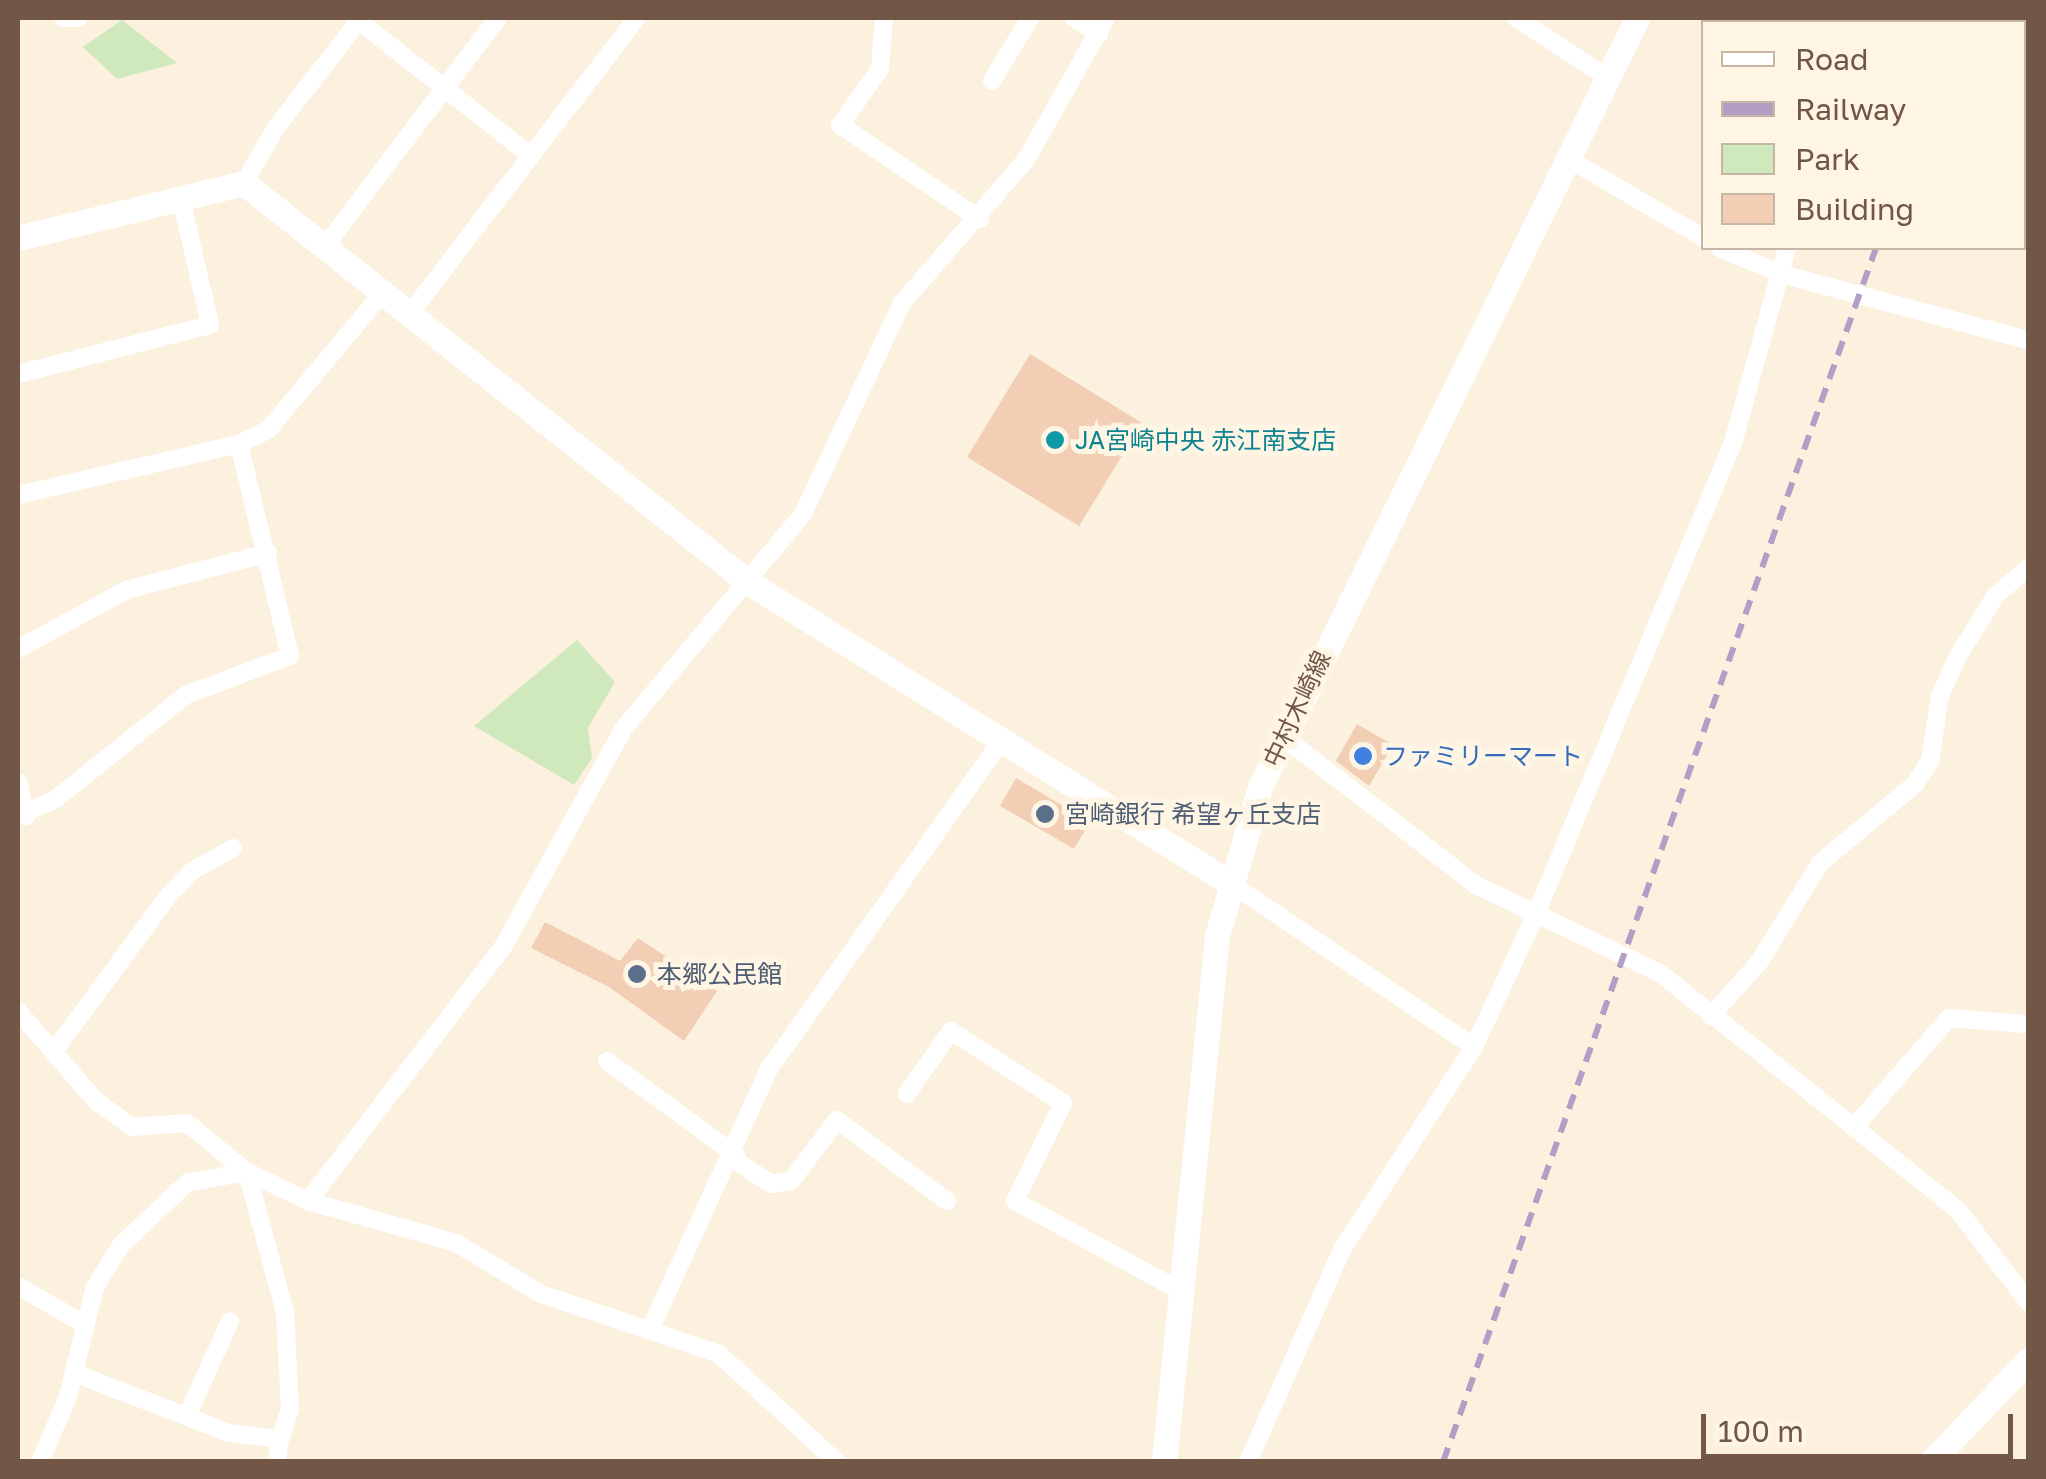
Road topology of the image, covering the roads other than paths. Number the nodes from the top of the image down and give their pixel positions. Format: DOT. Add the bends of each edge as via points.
graph roads {
  1 [pos="64,18"];
  2 [pos="78,18"];
  3 [pos="498,18"];
  4 [pos="638,18"];
  5 [pos="884,18"];
  6 [pos="1030,18"];
  7 [pos="1074,18"];
  8 [pos="1516,18"];
  9 [pos="1637,18"];
  10 [pos="360,19"];
  11 [pos="1102,26"];
  12 [pos="1607,77"];
  13 [pos="992,81"];
  14 [pos="444,88"];
  15 [pos="530,155"];
  16 [pos="1567,158"];
  17 [pos="244,183"];
  18 [pos="181,198"];
  19 [pos="980,219"];
  20 [pos="1701,236"];
  21 [pos="18,238"];
  22 [pos="323,248"];
  23 [pos="1725,250"];
  24 [pos="1787,250"];
  25 [pos="1781,274"];
  26 [pos="380,296"];
  27 [pos="408,316"];
  28 [pos="2028,340"];
  29 [pos="18,374"];
  30 [pos="239,444"];
  31 [pos="18,494"];
  32 [pos="268,553"];
  33 [pos="2028,568"];
  34 [pos="748,582"];
  35 [pos="18,649"];
  36 [pos="1282,736"];
  37 [pos="1003,739"];
  38 [pos="18,782"];
  39 [pos="22,815"];
  40 [pos="232,848"];
  41 [pos="1230,883"];
  42 [pos="1535,916"];
  43 [pos="18,1011"];
  44 [pos="1711,1016"];
  45 [pos="2028,1029"];
  46 [pos="57,1047"];
  47 [pos="1474,1047"];
  48 [pos="608,1061"];
  49 [pos="907,1094"];
  50 [pos="1855,1126"];
  51 [pos="734,1156"];
  52 [pos="247,1172"];
  53 [pos="308,1201"];
  54 [pos="947,1201"];
  55 [pos="18,1286"];
  56 [pos="1177,1289"];
  57 [pos="2028,1302"];
  58 [pos="230,1321"];
  59 [pos="84,1324"];
  60 [pos="650,1330"];
  61 [pos="2028,1360"];
  62 [pos="74,1372"];
  63 [pos="187,1416"];
  64 [pos="280,1439"];
  65 [pos="40,1462"];
  66 [pos="277,1462"];
  67 [pos="837,1462"];
  68 [pos="1164,1462"];
  69 [pos="1248,1462"];
  70 [pos="1931,1462"];
  1 -- 2 [label="street"];
  3 -- 14 [label="street"];
  4 -- 15 [label="street"];
  5 -- 19 [label="street" via="880,69 840,124"];
  6 -- 13 [label="street"];
  7 -- 11 [label="street"];
  8 -- 12 [label="street"];
  9 -- 12 [label="street, 中村木崎線"];
  10 -- 14 [label="street"];
  10 -- 17 [label="street" via="274,129"];
  11 -- 19 [label="street" via="1026,160"];
  12 -- 16 [label="street, 中村木崎線"];
  14 -- 15 [label="street"];
  14 -- 22 [label="street"];
  15 -- 27 [label="street"];
  16 -- 20 [label="street"];
  16 -- 36 [label="street, 中村木崎線"];
  17 -- 18 [label="street"];
  17 -- 22 [label="street"];
  18 -- 21 [label="street"];
  18 -- 29 [label="street" via="210,325"];
  19 -- 34 [label="street" via="902,303 830,442 826,478"];
  22 -- 26 [label="street"];
  23 -- 25 [label="street"];
  24 -- 25 [label="street"];
  25 -- 28 [label="street"];
  25 -- 42 [label="street" via="1733,443"];
  26 -- 27 [label="street"];
  26 -- 30 [label="street" via="268,430"];
  27 -- 34 [label="street"];
  30 -- 31 [label="street"];
  30 -- 32 [label="street"];
  32 -- 35 [label="street" via="126,590"];
  32 -- 39 [label="street" via="290,656 186,695"];
  33 -- 44 [label="street" via="1996,596 1958,656 1940,696 1930,760 1916,784 1820,863 1760,961"];
  34 -- 37 [label="street"];
  34 -- 53 [label="street" via="624,728 503,947"];
  36 -- 41 [label="street, 中村木崎線"];
  36 -- 42 [label="street" via="1476,885"];
  37 -- 41 [label="street"];
  37 -- 51 [label="street" via="779,1054"];
  38 -- 39 [label="street"];
  40 -- 46 [label="street" via="192,871 170,894"];
  41 -- 47 [label="street"];
  41 -- 56 [label="street, 中村木崎線" via="1201,1056"];
  42 -- 44 [label="street" via="1625,952"];
  42 -- 47 [label="street"];
  43 -- 46 [label="street"];
  44 -- 50 [label="street"];
  45 -- 50 [label="street" via="1949,1018"];
  46 -- 52 [label="street" via="96,1101 132,1127 187,1124"];
  47 -- 69 [label="street" via="1343,1248"];
  48 -- 51 [label="street"];
  49 -- 56 [label="street" via="951,1030 1063,1103 1015,1201"];
  50 -- 57 [label="street" via="1958,1210"];
  51 -- 54 [label="street" via="771,1184 791,1182 836,1120"];
  51 -- 60 [label="street"];
  52 -- 53 [label="street"];
  52 -- 59 [label="street" via="212,1174 162,1199 121,1244"];
  52 -- 64 [label="street" via="286,1313 290,1409"];
  53 -- 60 [label="street" via="456,1243 541,1294"];
  55 -- 59 [label="street"];
  56 -- 68 [label="street, 中村木崎線"];
  58 -- 63 [label="street"];
  59 -- 62 [label="street"];
  60 -- 67 [label="street" via="718,1354"];
  61 -- 70 [label="street"];
  62 -- 63 [label="street"];
  62 -- 65 [label="street"];
  63 -- 64 [label="street" via="229,1433"];
  64 -- 66 [label="street"];
}
